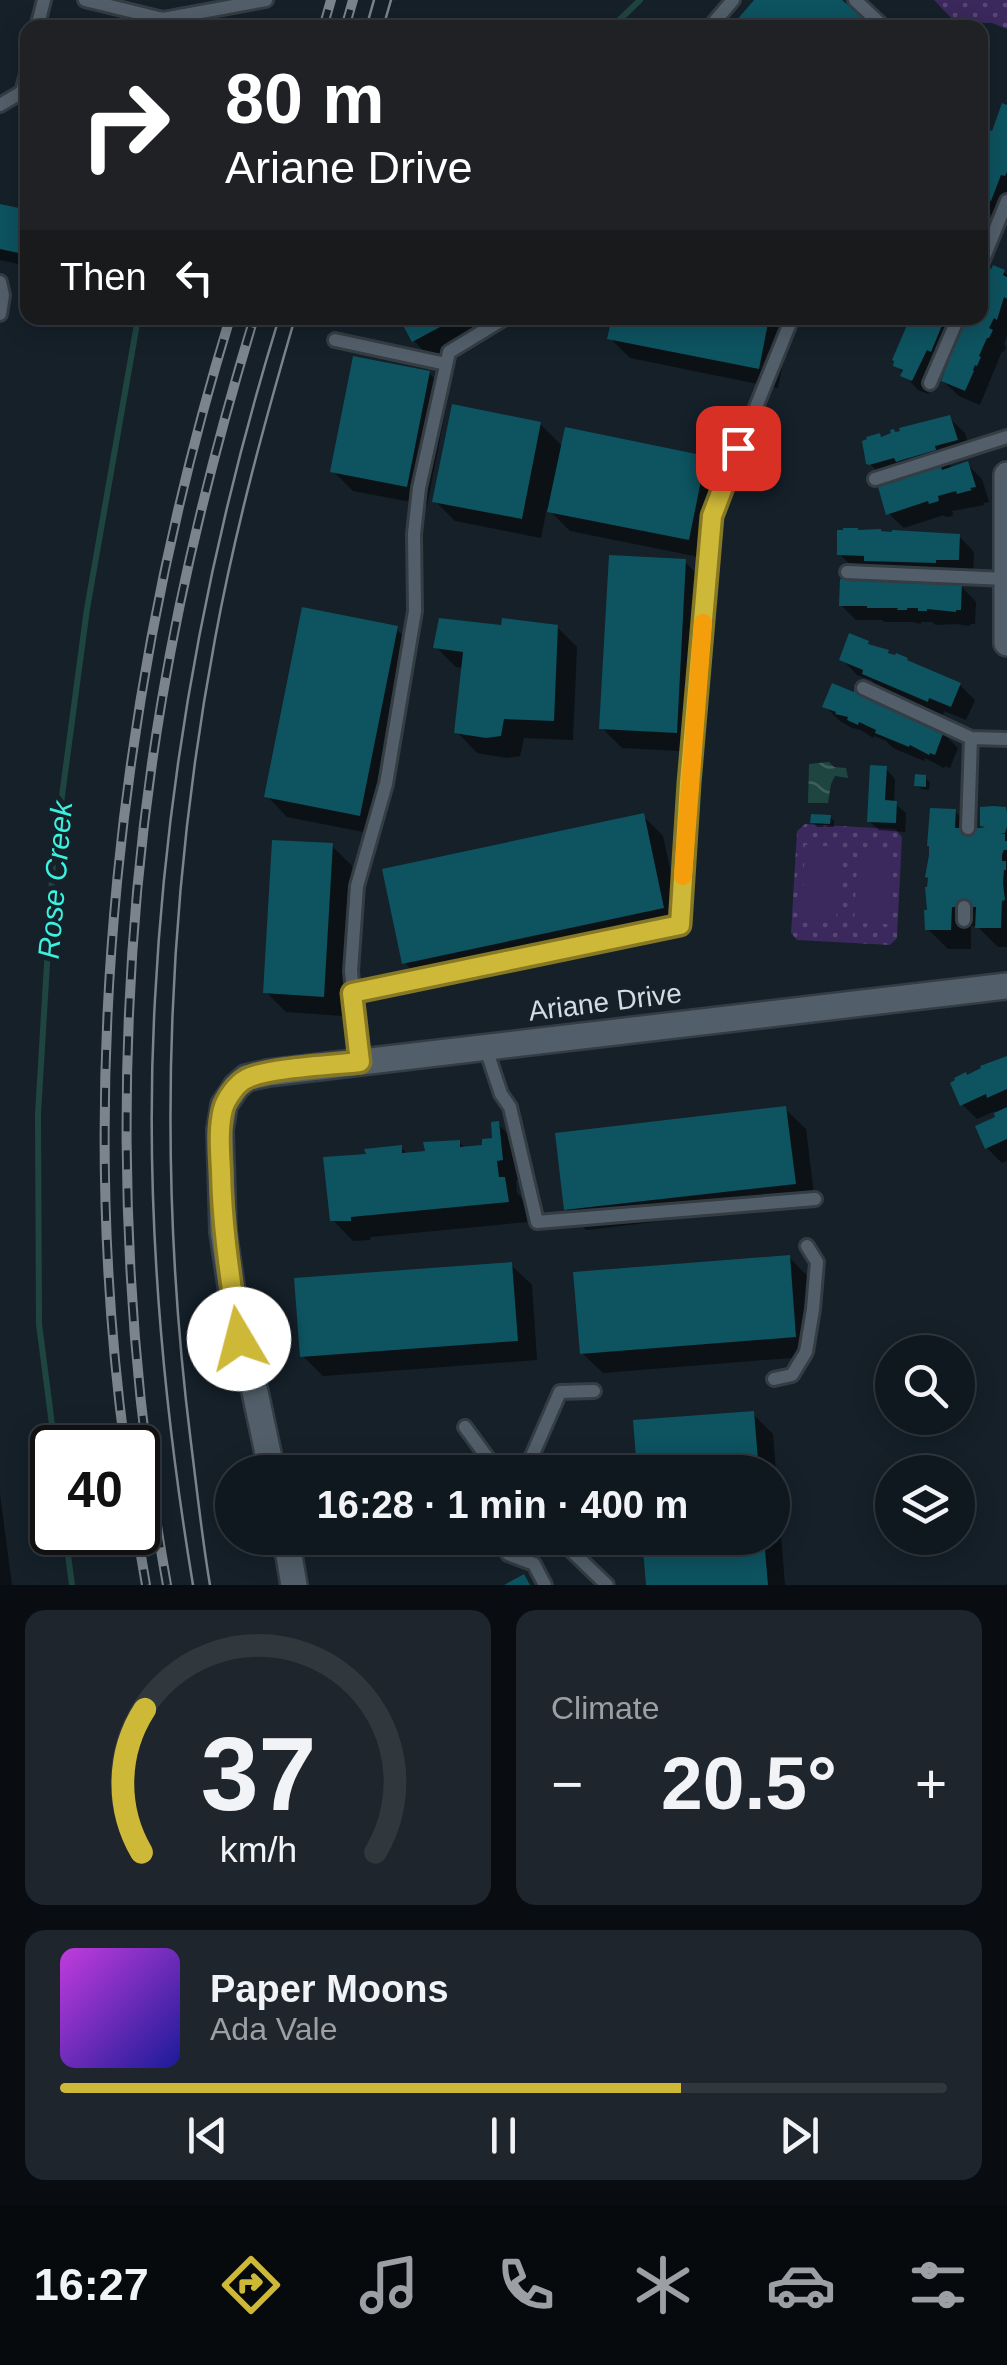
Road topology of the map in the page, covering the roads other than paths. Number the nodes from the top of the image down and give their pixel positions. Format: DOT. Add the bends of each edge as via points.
graph roads {
  1 [pos="85,0"];
  2 [pos="266,0"];
  3 [pos="732,0"];
  4 [pos="855,0"];
  5 [pos="716,20"];
  6 [pos="876,20"];
  7 [pos="1007,201"];
  8 [pos="990,242"];
  9 [pos="988,247"];
  10 [pos="1007,249"];
  11 [pos="0,282"];
  12 [pos="0,314"];
  13 [pos="494,325"];
  14 [pos="789,325"];
  15 [pos="955,325"];
  16 [pos="335,340"];
  17 [pos="446,364"];
  18 [pos="930,383"];
  19 [pos="1007,437"];
  20 [pos="1007,475"];
  21 [pos="875,478"];
  22 [pos="1007,490"];
  23 [pos="847,572"];
  24 [pos="1006,579"];
  25 [pos="1006,616"];
  26 [pos="1007,643"];
  27 [pos="863,688"];
  28 [pos="971,738"];
  29 [pos="1007,738"];
  30 [pos="968,828"];
  31 [pos="1007,986"];
  32 [pos="352,993"];
  33 [pos="485,1046"];
  34 [pos="360,1062"];
  35 [pos="815,1200"];
  36 [pos="807,1246"];
  37 [pos="774,1379"];
  38 [pos="594,1391"];
  39 [pos="465,1427"];
  40 [pos="268,1455"];
  41 [pos="486,1455"];
  42 [pos="532,1455"];
  43 [pos="289,1555"];
  44 [pos="511,1555"];
  45 [pos="576,1555"];
  46 [pos="294,1585"];
  47 [pos="544,1585"];
  48 [pos="607,1585"];
  1 -- 2 [label="lane" via="163,18"];
  3 -- 5 [label="lane"];
  4 -- 6 [label="lane"];
  7 -- 8 [label="lane"];
  8 -- 9 [label="lane"];
  8 -- 10 [label="lane"];
  11 -- 12 [label="lane"];
  13 -- 17 [label="lane" via="449,352"];
  14 -- 32 [label="lane" via="712,516 680,925"];
  15 -- 18 [label="lane"];
  16 -- 17 [label="lane"];
  17 -- 32 [label="lane" via="420,488 415,611 386,784 357,886"];
  19 -- 21 [label="lane"];
  20 -- 22 [label="street"];
  22 -- 24 [label="street"];
  23 -- 24 [label="lane"];
  24 -- 25 [label="street"];
  25 -- 26 [label="street"];
  27 -- 28 [label="lane"];
  28 -- 29 [label="lane"];
  28 -- 30 [label="lane"];
  31 -- 33 [label="street, Ariane Drive"];
  32 -- 34 [label="lane"];
  33 -- 34 [label="street, Ariane Drive"];
  33 -- 35 [label="lane" via="510,1107 537,1222"];
  34 -- 40 [label="street, Ariane Drive" via="246,1078 224,1105 223,1232 239,1339"];
  36 -- 37 [label="lane" via="817,1262 806,1352 792,1375"];
  38 -- 42 [label="lane" via="560,1392"];
  39 -- 41 [label="lane"];
  43 -- 46 [label="street"];
  44 -- 47 [label="lane" via="534,1564"];
  45 -- 48 [label="lane"];
}
